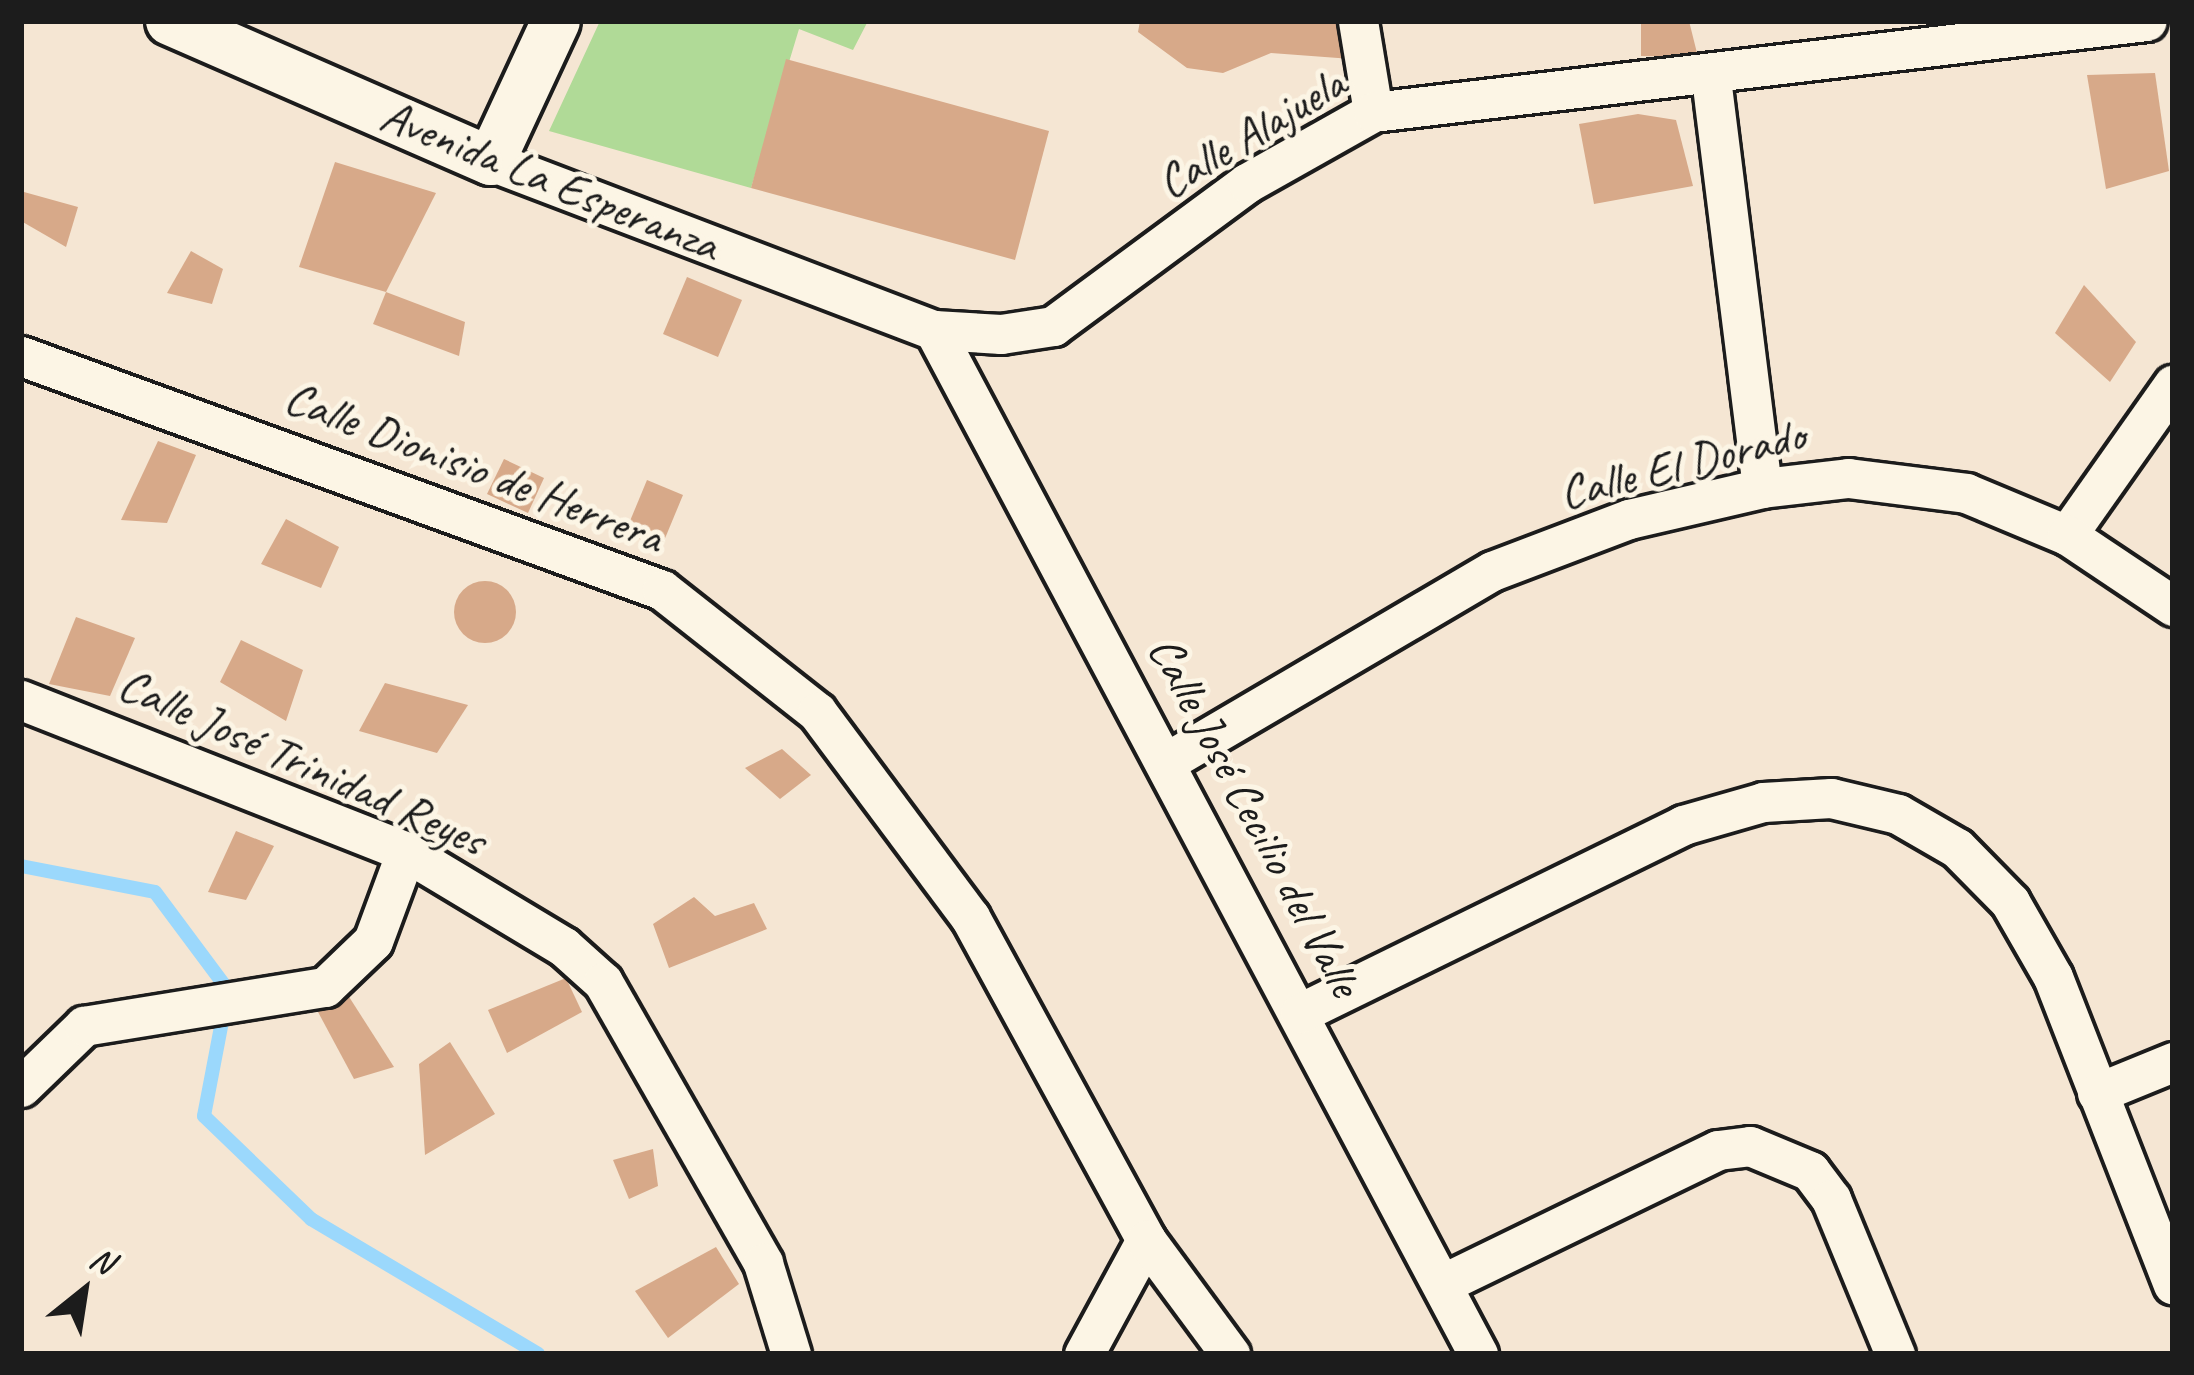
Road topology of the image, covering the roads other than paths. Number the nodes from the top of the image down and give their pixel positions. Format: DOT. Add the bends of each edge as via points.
graph roads {
  1 [pos="556,21"];
  2 [pos="1358,21"];
  3 [pos="2146,21"];
  4 [pos="187,25"];
  5 [pos="1711,78"];
  6 [pos="1373,112"];
  7 [pos="490,161"];
  8 [pos="934,330"];
  9 [pos="21,356"];
  10 [pos="2173,385"];
  11 [pos="1762,488"];
  12 [pos="2067,535"];
  13 [pos="2173,607"];
  14 [pos="25,705"];
  15 [pos="1168,761"];
  16 [pos="406,852"];
  17 [pos="1300,1013"];
  18 [pos="2173,1063"];
  19 [pos="21,1087"];
  20 [pos="2097,1093"];
  21 [pos="1146,1240"];
  22 [pos="1442,1284"];
  23 [pos="2173,1284"];
  24 [pos="791,1354"];
  25 [pos="1084,1354"];
  26 [pos="1230,1354"];
  27 [pos="1478,1354"];
  28 [pos="1895,1354"];
  1 -- 7 [label="street"];
  2 -- 6 [label="street"];
  3 -- 5 [label="street, Calle Alajuela"];
  4 -- 7 [label="street, Avenida La Esperanza"];
  5 -- 6 [label="street, Calle Alajuela"];
  5 -- 11 [label="street"];
  6 -- 8 [label="street, Calle Alajuela" via="1247,182 1053,326"];
  7 -- 8 [label="street, Avenida La Esperanza"];
  8 -- 15 [label="street, Calle José Cecilio del Valle"];
  9 -- 21 [label="street, Calle Dionisio de Herrera" via="662,590 731,644 817,712 970,917"];
  10 -- 12 [label="street"];
  11 -- 12 [label="street, Calle El Dorado" via="1848,478 1966,493"];
  11 -- 15 [label="street, Calle El Dorado" via="1628,519 1492,571"];
  12 -- 13 [label="street, Calle El Dorado"];
  14 -- 16 [label="street, Calle José Trinidad Reyes"];
  15 -- 17 [label="street, Calle José Cecilio del Valle"];
  16 -- 19 [label="street" via="373,941 325,987 84,1026"];
  16 -- 24 [label="street, Calle José Trinidad Reyes" via="549,938 603,982 763,1263"];
  17 -- 20 [label="street" via="1683,825 1763,802 1831,798 1898,814 1957,848 2010,902 2053,977"];
  17 -- 22 [label="street, Calle José Cecilio del Valle"];
  18 -- 20 [label="street"];
  20 -- 23 [label="street"];
  21 -- 25 [label="street"];
  21 -- 26 [label="street"];
  22 -- 27 [label="street, Calle José Cecilio del Valle"];
  22 -- 28 [label="street" via="1718,1150 1750,1146 1810,1171 1831,1199"];
}
